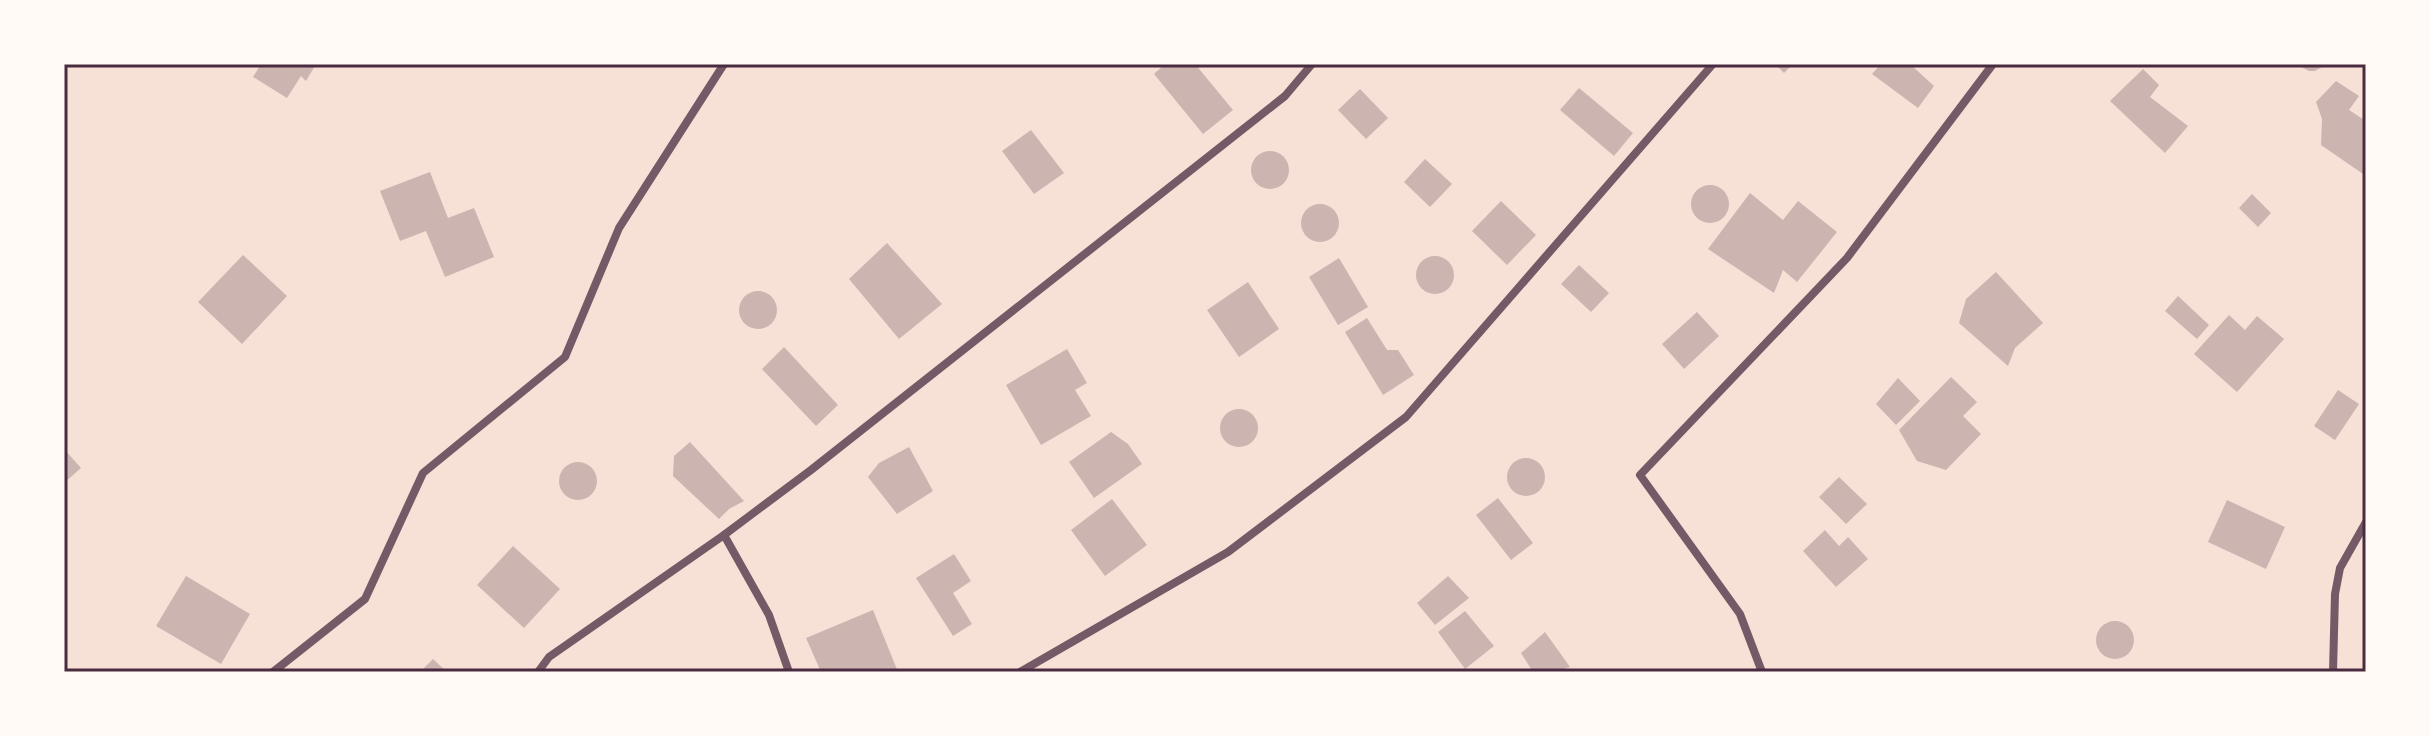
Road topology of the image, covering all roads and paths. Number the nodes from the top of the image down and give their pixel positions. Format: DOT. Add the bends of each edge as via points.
graph roads {
  1 [pos="724,64"];
  2 [pos="1312,64"];
  3 [pos="1713,64"];
  4 [pos="1993,64"];
  5 [pos="2366,522"];
  6 [pos="724,535"];
  7 [pos="273,672"];
  8 [pos="538,672"];
  9 [pos="789,672"];
  10 [pos="1020,672"];
  11 [pos="1762,672"];
  12 [pos="2333,672"];
  1 -- 7 [label="street" via="619,228 565,357 423,473 365,599"];
  2 -- 6 [label="street" via="1285,96"];
  3 -- 10 [label="street" via="1406,417 1228,552"];
  4 -- 11 [label="street" via="1847,258 1640,475 1740,614"];
  5 -- 12 [label="street" via="2340,568"];
  6 -- 8 [label="street" via="549,657"];
  6 -- 9 [label="street" via="769,615"];
}
